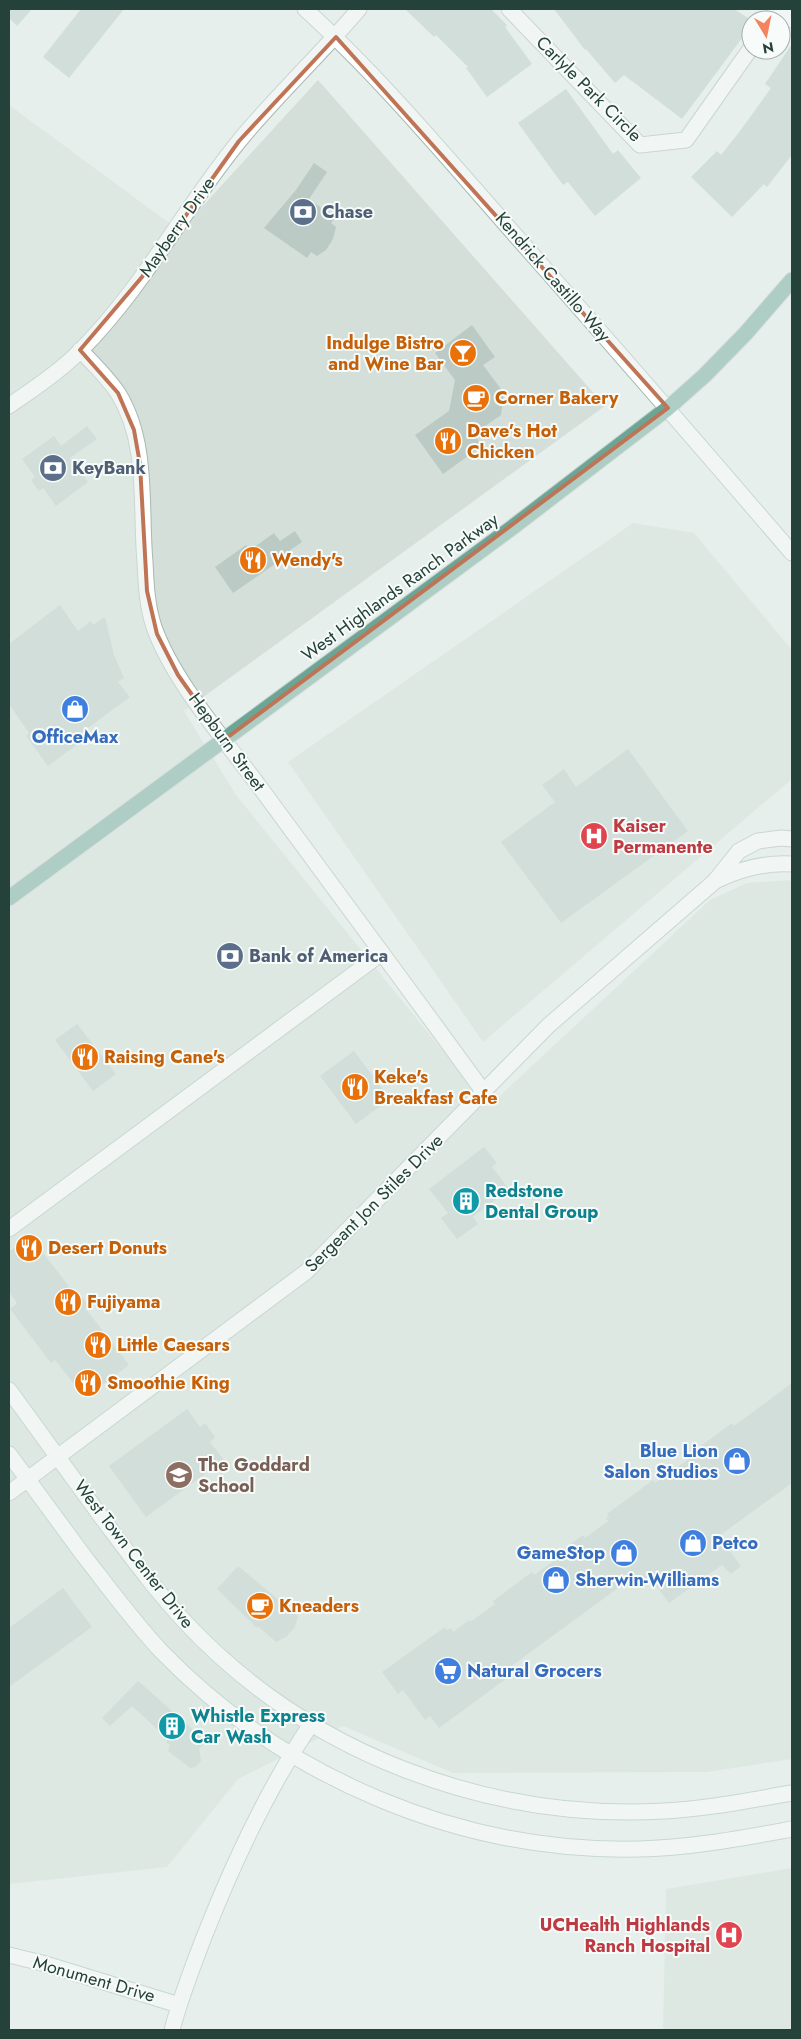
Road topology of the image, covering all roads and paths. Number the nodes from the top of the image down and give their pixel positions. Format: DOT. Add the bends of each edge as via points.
graph roads {
  1 [pos="305,9"];
  2 [pos="359,9"];
  3 [pos="509,9"];
  4 [pos="336,37"];
  5 [pos="743,60"];
  6 [pos="792,280"];
  7 [pos="80,350"];
  8 [pos="9,406"];
  9 [pos="668,408"];
  10 [pos="792,553"];
  11 [pos="224,740"];
  12 [pos="792,839"];
  13 [pos="792,864"];
  14 [pos="714,882"];
  15 [pos="9,898"];
  16 [pos="382,954"];
  17 [pos="483,1091"];
  18 [pos="9,1229"];
  19 [pos="9,1390"];
  20 [pos="9,1454"];
  21 [pos="57,1457"];
  22 [pos="27,1479"];
  23 [pos="9,1493"];
  24 [pos="311,1724"];
  25 [pos="291,1755"];
  26 [pos="792,1793"];
  27 [pos="792,1829"];
  28 [pos="9,1955"];
  29 [pos="179,2004"];
  30 [pos="172,2030"];
  1 -- 4 [label="street, Kendrick Castillo Way"];
  2 -- 4 [label="street, Mayberry Drive"];
  3 -- 5 [label="street, Carlyle Park Circle" via="640,145 686,140"];
  4 -- 7 [label="street, Mayberry Drive" via="239,141 137,284"];
  4 -- 9 [label="street, Kendrick Castillo Way" via="428,135"];
  6 -- 9 [label="main road, West Highlands Ranch Parkway" via="706,375"];
  7 -- 8 [label="street, Mayberry Drive"];
  7 -- 11 [label="street, Hepburn Street" via="118,393 134,430 140,464 149,609 157,634 178,675"];
  9 -- 10 [label="street, Kendrick Castillo Way"];
  9 -- 11 [label="main road, West Highlands Ranch Parkway" via="528,516"];
  11 -- 15 [label="main road, West Highlands Ranch Parkway"];
  11 -- 16 [label="street, Hepburn Street"];
  12 -- 14 [label="street, Sergeant Jon Stiles Drive" via="769,839 748,846 732,858"];
  13 -- 14 [label="street, Sergeant Jon Stiles Drive" via="753,866"];
  14 -- 17 [label="street, Sergeant Jon Stiles Drive" via="563,1012"];
  16 -- 17 [label="street, Hepburn Street"];
  16 -- 18 [label="street"];
  17 -- 21 [label="street, Sergeant Jon Stiles Drive" via="301,1276"];
  19 -- 21 [label="street, West Town Center Drive"];
  20 -- 22 [label="street"];
  21 -- 22 [label="street, Sergeant Jon Stiles Drive"];
  21 -- 24 [label="street, West Town Center Drive" via="137,1565 187,1624 244,1677"];
  22 -- 23 [label="street, Sergeant Jon Stiles Drive"];
  22 -- 25 [label="street" via="110,1590 163,1652 213,1698"];
  24 -- 25 [label="street"];
  24 -- 26 [label="street, West Town Center Drive" via="363,1753 409,1772 460,1789 533,1805 604,1812 666,1811"];
  25 -- 27 [label="street" via="348,1785 405,1809 451,1824 525,1841 640,1849 708,1843"];
  25 -- 29 [label="street" via="231,1871"];
  28 -- 29 [label="street, Monument Drive"];
  29 -- 30 [label="street"];
}
